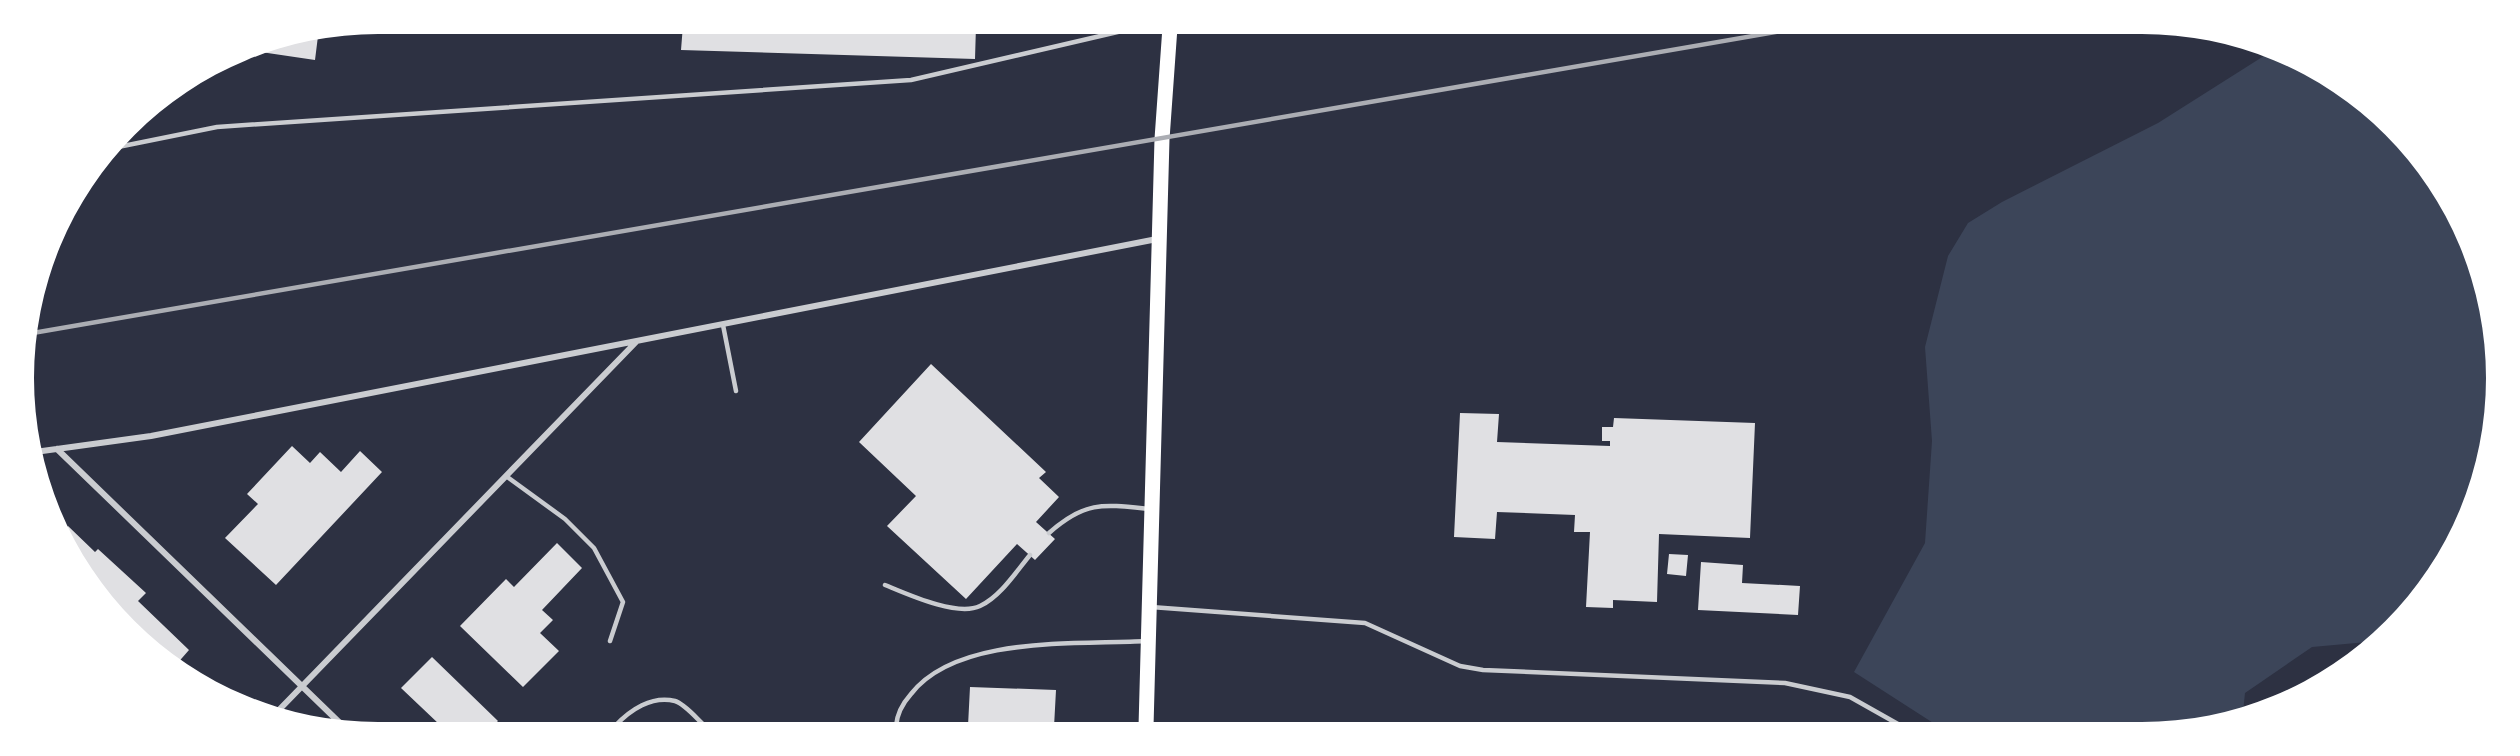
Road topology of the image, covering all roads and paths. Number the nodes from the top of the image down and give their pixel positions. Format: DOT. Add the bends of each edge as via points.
graph roads {
  1 [pos="1108,34"];
  2 [pos="1170,34"];
  3 [pos="126,145"];
  4 [pos="1160,239"];
  5 [pos="723,325"];
  6 [pos="636,342"];
  7 [pos="736,391"];
  8 [pos="57,449"];
  9 [pos="42,451"];
  10 [pos="506,476"];
  11 [pos="1153,509"];
  12 [pos="1049,533"];
  13 [pos="1030,555"];
  14 [pos="885,585"];
  15 [pos="1150,607"];
  16 [pos="610,641"];
  17 [pos="1148,641"];
  18 [pos="302,687"];
  19 [pos="282,708"];
  20 [pos="336,719"];
  21 [pos="619,722"];
  22 [pos="700,722"];
  23 [pos="897,722"];
  24 [pos="1146,722"];
  25 [pos="1894,722"];
  1 -- 3 [label="lane" via="911,80 217,126"];
  2 -- 4 [label="main road"];
  4 -- 5 [label="street"];
  4 -- 11 [label="main road"];
  5 -- 6 [label="street"];
  5 -- 7 [label="lane"];
  6 -- 8 [label="street" via="152,436"];
  6 -- 10 [label="street"];
  8 -- 9 [label="street"];
  8 -- 18 [label="street"];
  10 -- 16 [label="lane" via="565,519 594,548 623,602"];
  10 -- 18 [label="street"];
  11 -- 12 [label="lane" via="1087,507"];
  11 -- 15 [label="main road"];
  13 -- 14 [label="lane" via="981,606 966,609 916,598"];
  15 -- 17 [label="main road"];
  15 -- 25 [label="lane" via="1365,622 1460,666 1484,670 1785,683 1850,697"];
  17 -- 23 [label="lane" via="1008,648 976,654 931,673 903,704"];
  17 -- 24 [label="main road"];
  18 -- 19 [label="street"];
  18 -- 20 [label="street"];
  21 -- 22 [label="lane" via="653,700 676,701"];
}
